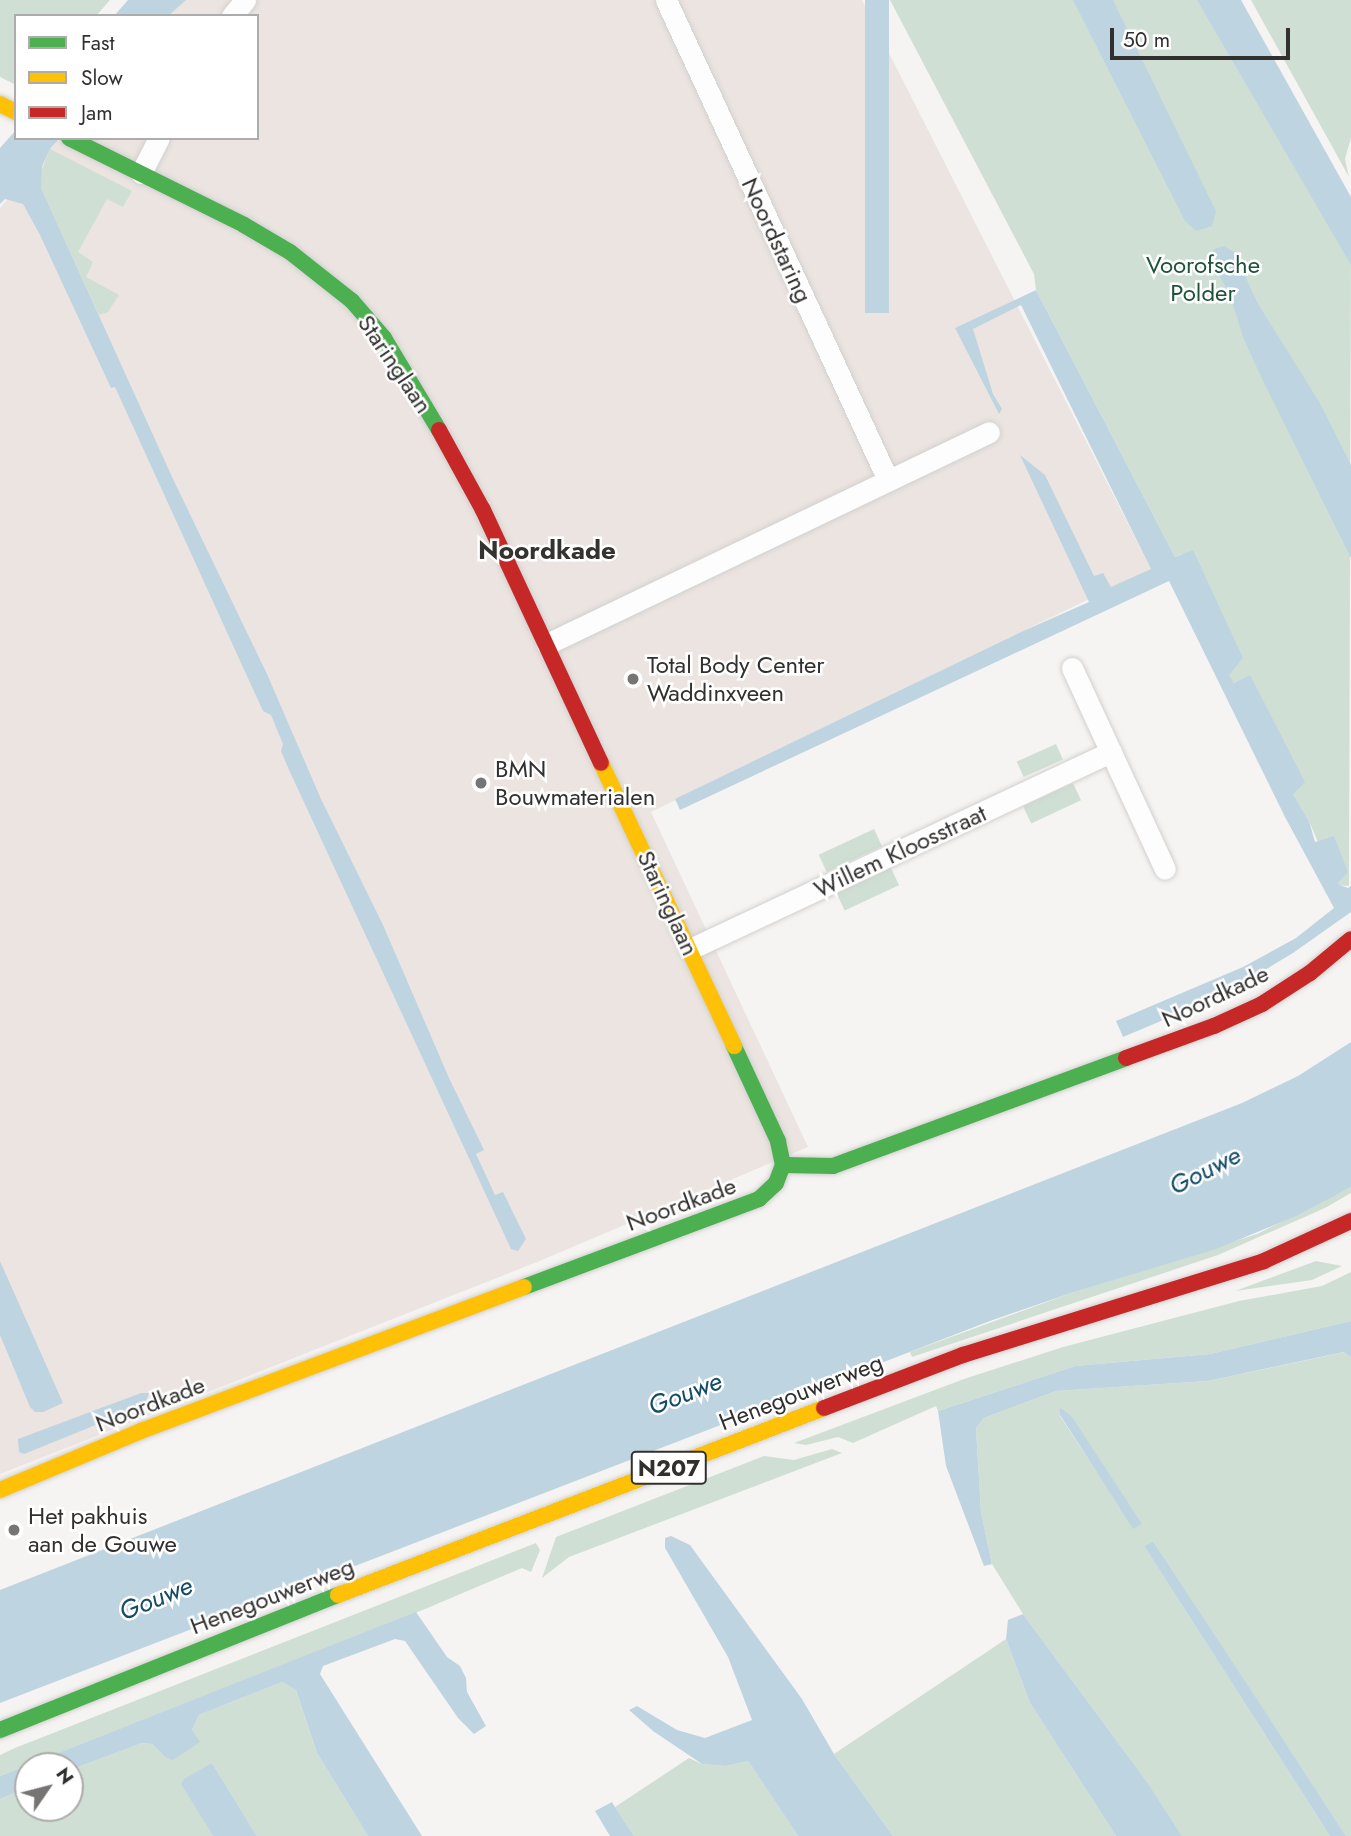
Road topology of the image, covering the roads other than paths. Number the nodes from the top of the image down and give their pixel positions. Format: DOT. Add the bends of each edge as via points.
graph roads {
  1 [pos="245,0"];
  2 [pos="666,0"];
  3 [pos="234,14"];
  4 [pos="72,140"];
  5 [pos="158,140"];
  6 [pos="141,173"];
  7 [pos="989,432"];
  8 [pos="888,480"];
  9 [pos="547,644"];
  10 [pos="1072,668"];
  11 [pos="1111,752"];
  12 [pos="1165,869"];
  13 [pos="1351,939"];
  14 [pos="690,949"];
  15 [pos="783,1165"];
  16 [pos="1351,1222"];
  17 [pos="0,1490"];
  18 [pos="0,1730"];
  1 -- 3 [label="street"];
  2 -- 8 [label="street, Noordstaring"];
  4 -- 6 [label="street, Staringlaan"];
  5 -- 6 [label="street"];
  6 -- 9 [label="street, Staringlaan" via="290,252 352,301 384,338 452,452"];
  7 -- 8 [label="street"];
  8 -- 9 [label="street"];
  9 -- 14 [label="street, Staringlaan"];
  10 -- 11 [label="street"];
  11 -- 12 [label="street"];
  11 -- 14 [label="street, Willem Kloosstraat"];
  13 -- 15 [label="street, Noordkade" via="1281,992 1214,1026 833,1166"];
  14 -- 15 [label="street, Staringlaan" via="778,1141"];
  15 -- 17 [label="street, Noordkade" via="776,1183 759,1199 167,1422"];
  16 -- 18 [label="street, Henegouwerweg / N207" via="1264,1261 962,1355"];
}
